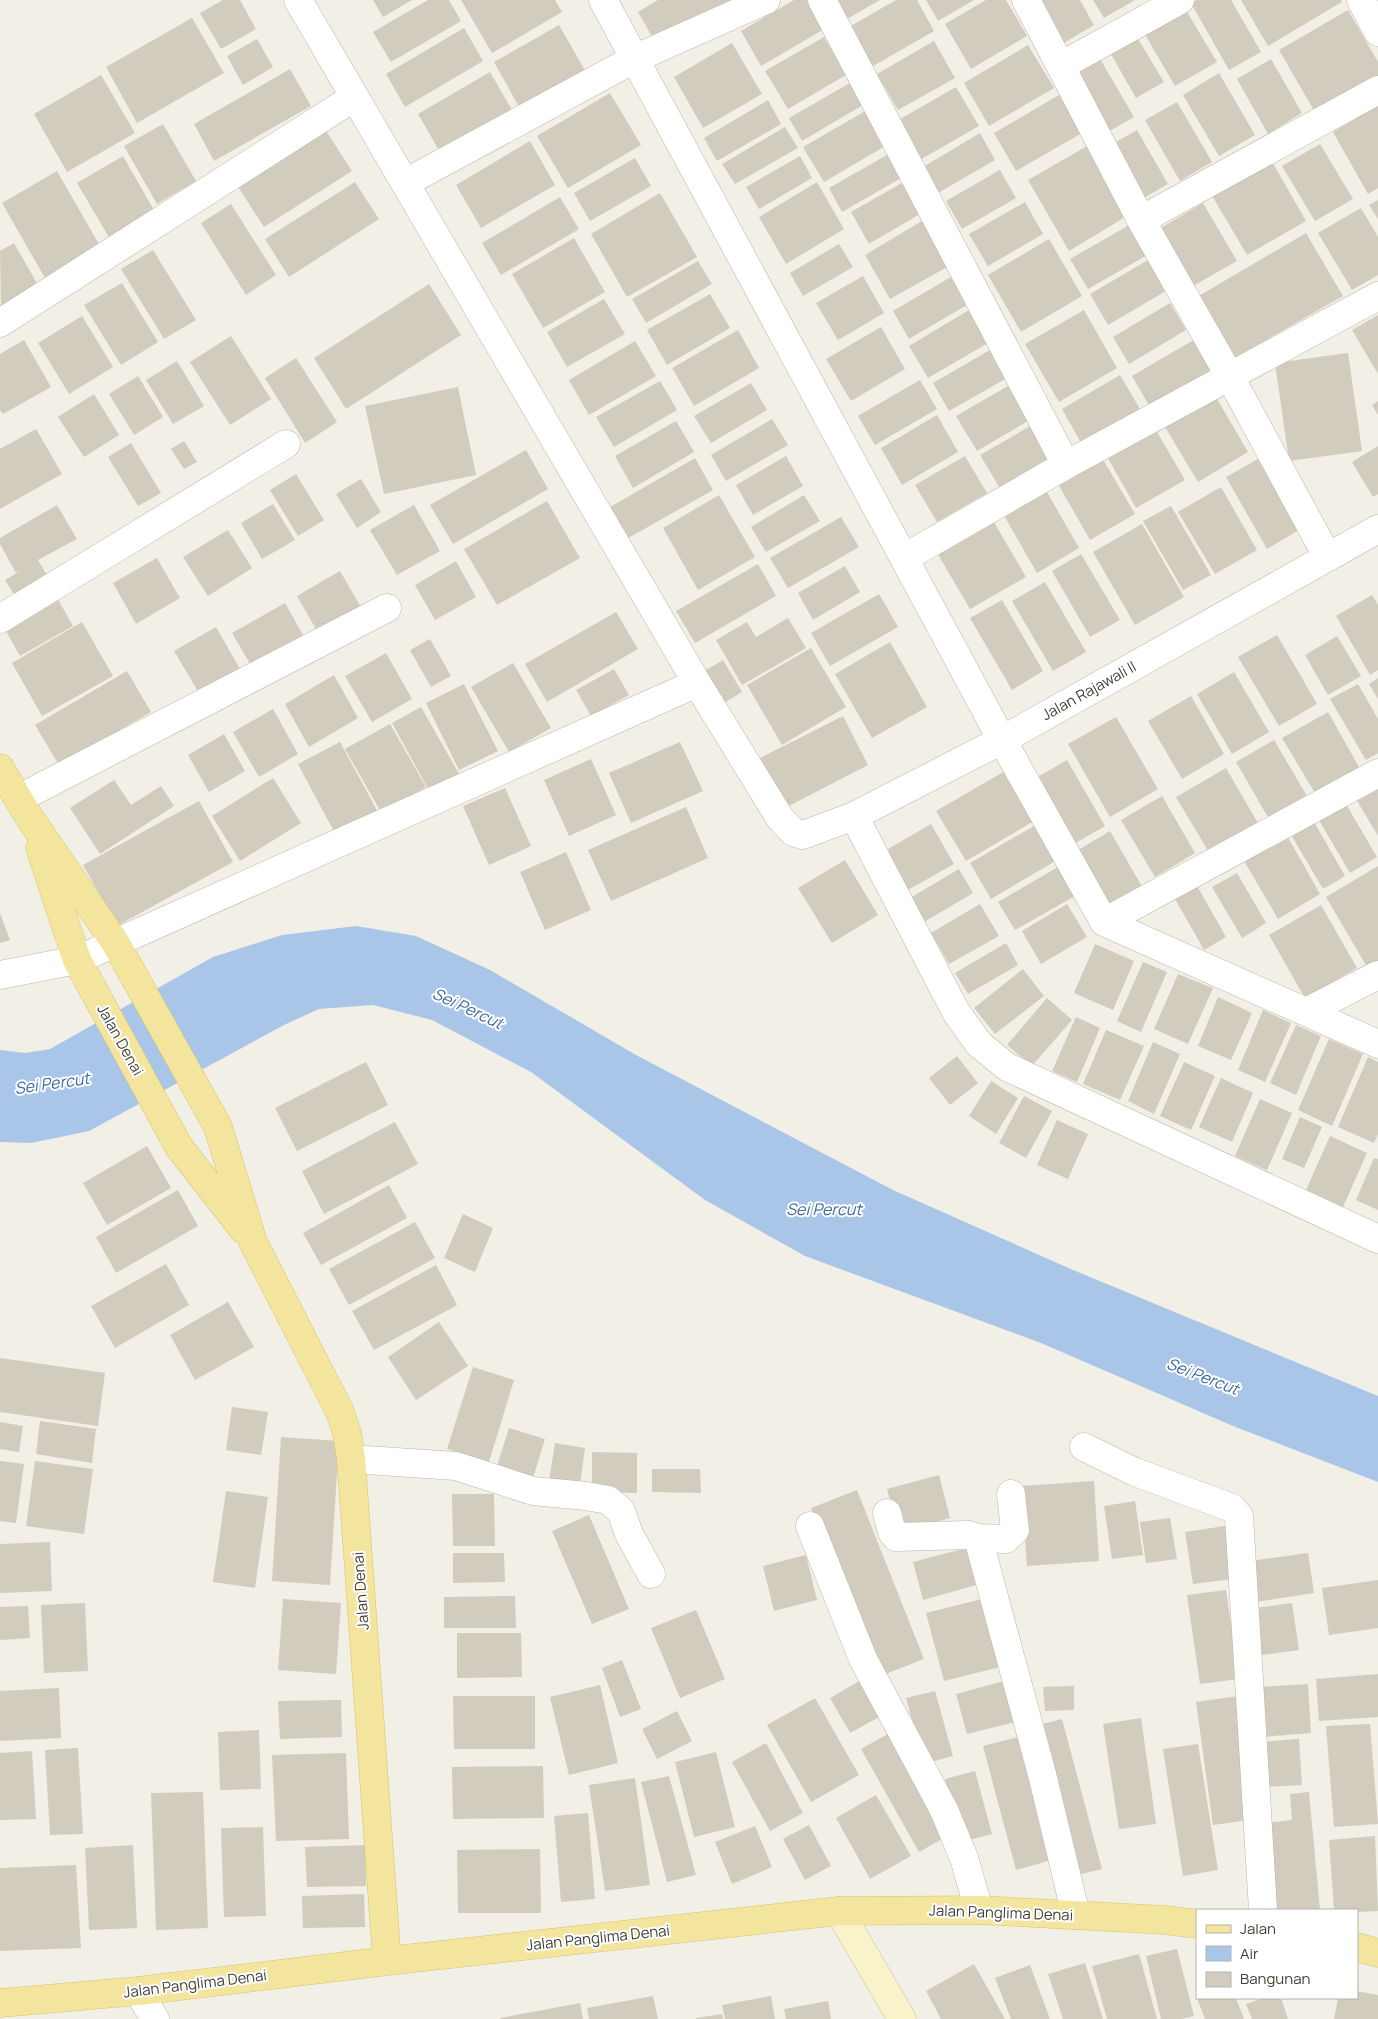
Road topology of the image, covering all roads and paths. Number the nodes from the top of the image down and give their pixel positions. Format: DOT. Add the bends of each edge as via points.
graph roads {
  1 [pos="298,0"];
  2 [pos="603,0"];
  3 [pos="766,0"];
  4 [pos="822,0"];
  5 [pos="1026,0"];
  6 [pos="1180,0"];
  7 [pos="1361,0"];
  8 [pos="1378,32"];
  9 [pos="634,58"];
  10 [pos="1060,66"];
  11 [pos="1378,90"];
  12 [pos="353,98"];
  13 [pos="405,183"];
  14 [pos="1141,220"];
  15 [pos="1378,296"];
  16 [pos="0,323"];
  17 [pos="1229,375"];
  18 [pos="286,444"];
  19 [pos="1066,464"];
  20 [pos="1378,529"];
  21 [pos="1327,556"];
  22 [pos="904,558"];
  23 [pos="387,608"];
  24 [pos="0,619"];
  25 [pos="697,683"];
  26 [pos="1002,740"];
  27 [pos="0,768"];
  28 [pos="1378,773"];
  29 [pos="24,808"];
  30 [pos="854,816"];
  31 [pos="1104,922"];
  32 [pos="115,942"];
  33 [pos="77,960"];
  34 [pos="0,975"];
  35 [pos="1378,975"];
  36 [pos="1306,1012"];
  37 [pos="1378,1044"];
  38 [pos="1378,1239"];
  39 [pos="253,1242"];
  40 [pos="1084,1447"];
  41 [pos="351,1459"];
  42 [pos="1011,1494"];
  43 [pos="887,1513"];
  44 [pos="810,1526"];
  45 [pos="978,1538"];
  46 [pos="651,1574"];
  47 [pos="1263,1909"];
  48 [pos="979,1910"];
  49 [pos="839,1911"];
  50 [pos="1076,1915"];
  51 [pos="1196,1924"];
  52 [pos="1358,1947"];
  53 [pos="1378,1953"];
  54 [pos="387,1961"];
  55 [pos="138,1991"];
  56 [pos="0,2004"];
  57 [pos="155,2019"];
  58 [pos="902,2019"];
  1 -- 12 [label="street"];
  2 -- 9 [label="street"];
  3 -- 9 [label="street"];
  4 -- 19 [label="street"];
  5 -- 10 [label="street"];
  6 -- 10 [label="street"];
  7 -- 8 [label="street"];
  9 -- 13 [label="street"];
  9 -- 22 [label="street"];
  10 -- 14 [label="street"];
  11 -- 14 [label="street"];
  12 -- 13 [label="street"];
  12 -- 16 [label="street"];
  13 -- 25 [label="street"];
  14 -- 17 [label="street"];
  15 -- 17 [label="street"];
  17 -- 19 [label="street"];
  17 -- 21 [label="street"];
  18 -- 24 [label="street"];
  19 -- 22 [label="street"];
  20 -- 21 [label="street, Jalan Rajawali II"];
  21 -- 26 [label="street, Jalan Rajawali II"];
  22 -- 26 [label="street"];
  23 -- 29 [label="street"];
  25 -- 30 [label="street, Jalan Rajawali II" via="780,818 793,832 803,835"];
  25 -- 32 [label="street"];
  26 -- 30 [label="street, Jalan Rajawali II"];
  26 -- 31 [label="street"];
  27 -- 29 [label="main road, Jalan Denai"];
  28 -- 31 [label="street"];
  29 -- 32 [label="main road, Jalan Denai"];
  29 -- 33 [label="main road, Jalan Denai"];
  30 -- 38 [label="street" via="956,1012 979,1044 1007,1067"];
  31 -- 36 [label="street"];
  32 -- 33 [label="street"];
  32 -- 39 [label="main road, Jalan Denai" via="218,1127"];
  33 -- 34 [label="street"];
  33 -- 39 [label="main road, Jalan Denai" via="179,1147"];
  35 -- 36 [label="street"];
  36 -- 37 [label="street"];
  39 -- 41 [label="main road, Jalan Denai" via="340,1412"];
  40 -- 47 [label="street" via="1135,1472 1232,1508 1239,1516"];
  41 -- 46 [label="street" via="456,1466 533,1491 608,1500 621,1511 629,1534"];
  41 -- 54 [label="main road, Jalan Denai"];
  42 -- 45 [label="street" via="1015,1530 1006,1539"];
  43 -- 45 [label="street" via="896,1537 969,1535"];
  44 -- 48 [label="street" via="863,1659 944,1810 964,1858"];
  45 -- 50 [label="street" via="1042,1774"];
  48 -- 49 [label="main road, Jalan Panglima Denai"];
  48 -- 50 [label="main road, Jalan Panglima Denai"];
  49 -- 54 [label="main road, Jalan Panglima Denai"];
  49 -- 58 [label="street"];
  50 -- 51 [label="main road, Jalan Panglima Denai"];
  52 -- 53 [label="main road"];
  54 -- 55 [label="main road, Jalan Panglima Denai"];
  55 -- 56 [label="main road, Jalan Panglima Denai"];
  55 -- 57 [label="street"];
}
